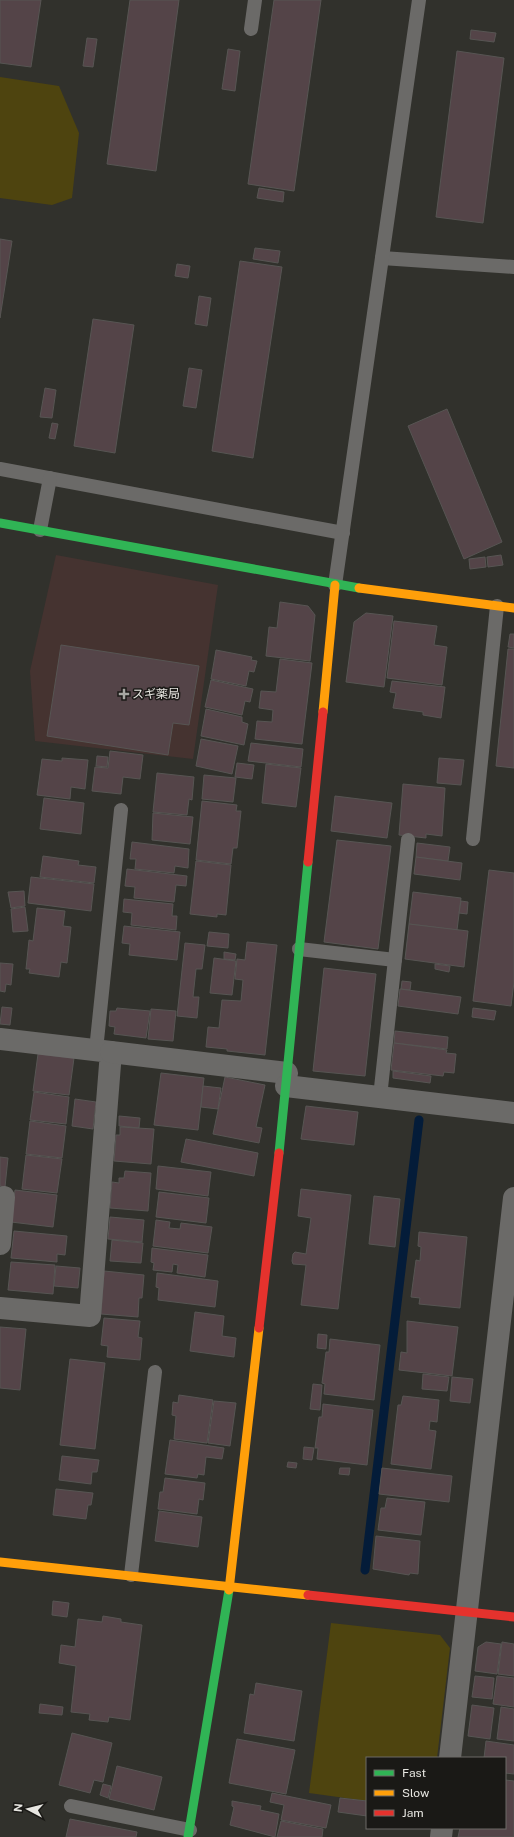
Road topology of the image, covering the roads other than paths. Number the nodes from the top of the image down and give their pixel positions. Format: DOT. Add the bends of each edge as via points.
graph roads {
  1 [pos="255,0"];
  2 [pos="419,0"];
  3 [pos="252,29"];
  4 [pos="382,258"];
  5 [pos="514,267"];
  6 [pos="0,469"];
  7 [pos="50,478"];
  8 [pos="0,523"];
  9 [pos="40,530"];
  10 [pos="343,533"];
  11 [pos="335,585"];
  12 [pos="497,606"];
  13 [pos="514,608"];
  14 [pos="121,810"];
  15 [pos="474,839"];
  16 [pos="408,840"];
  17 [pos="299,949"];
  18 [pos="395,960"];
  19 [pos="0,1039"];
  20 [pos="104,1051"];
  21 [pos="286,1079"];
  22 [pos="380,1097"];
  23 [pos="514,1113"];
  24 [pos="4,1197"];
  25 [pos="514,1198"];
  26 [pos="0,1244"];
  27 [pos="0,1308"];
  28 [pos="155,1372"];
  29 [pos="0,1562"];
  30 [pos="130,1575"];
  31 [pos="230,1586"];
  32 [pos="467,1611"];
  33 [pos="514,1617"];
  34 [pos="450,1757"];
  35 [pos="71,1806"];
  36 [pos="189,1834"];
  1 -- 3 [label="lane"];
  2 -- 4 [label="lane"];
  4 -- 5 [label="lane"];
  4 -- 10 [label="lane"];
  6 -- 7 [label="lane"];
  7 -- 9 [label="lane"];
  7 -- 10 [label="lane"];
  8 -- 9 [label="street"];
  9 -- 11 [label="street"];
  10 -- 11 [label="lane"];
  11 -- 12 [label="street"];
  11 -- 17 [label="street"];
  12 -- 13 [label="street"];
  12 -- 15 [label="lane"];
  14 -- 20 [label="lane"];
  16 -- 18 [label="lane"];
  17 -- 18 [label="lane"];
  17 -- 21 [label="street"];
  18 -- 22 [label="lane"];
  19 -- 20 [label="street"];
  20 -- 21 [label="street"];
  20 -- 27 [label="street" via="90,1316"];
  21 -- 22 [label="street"];
  21 -- 31 [label="street"];
  22 -- 23 [label="street"];
  24 -- 26 [label="street"];
  25 -- 32 [label="street"];
  28 -- 30 [label="lane"];
  29 -- 30 [label="street"];
  30 -- 31 [label="street"];
  31 -- 32 [label="street"];
  31 -- 36 [label="street"];
  32 -- 33 [label="street"];
  32 -- 34 [label="street"];
  35 -- 36 [label="lane"];
}
